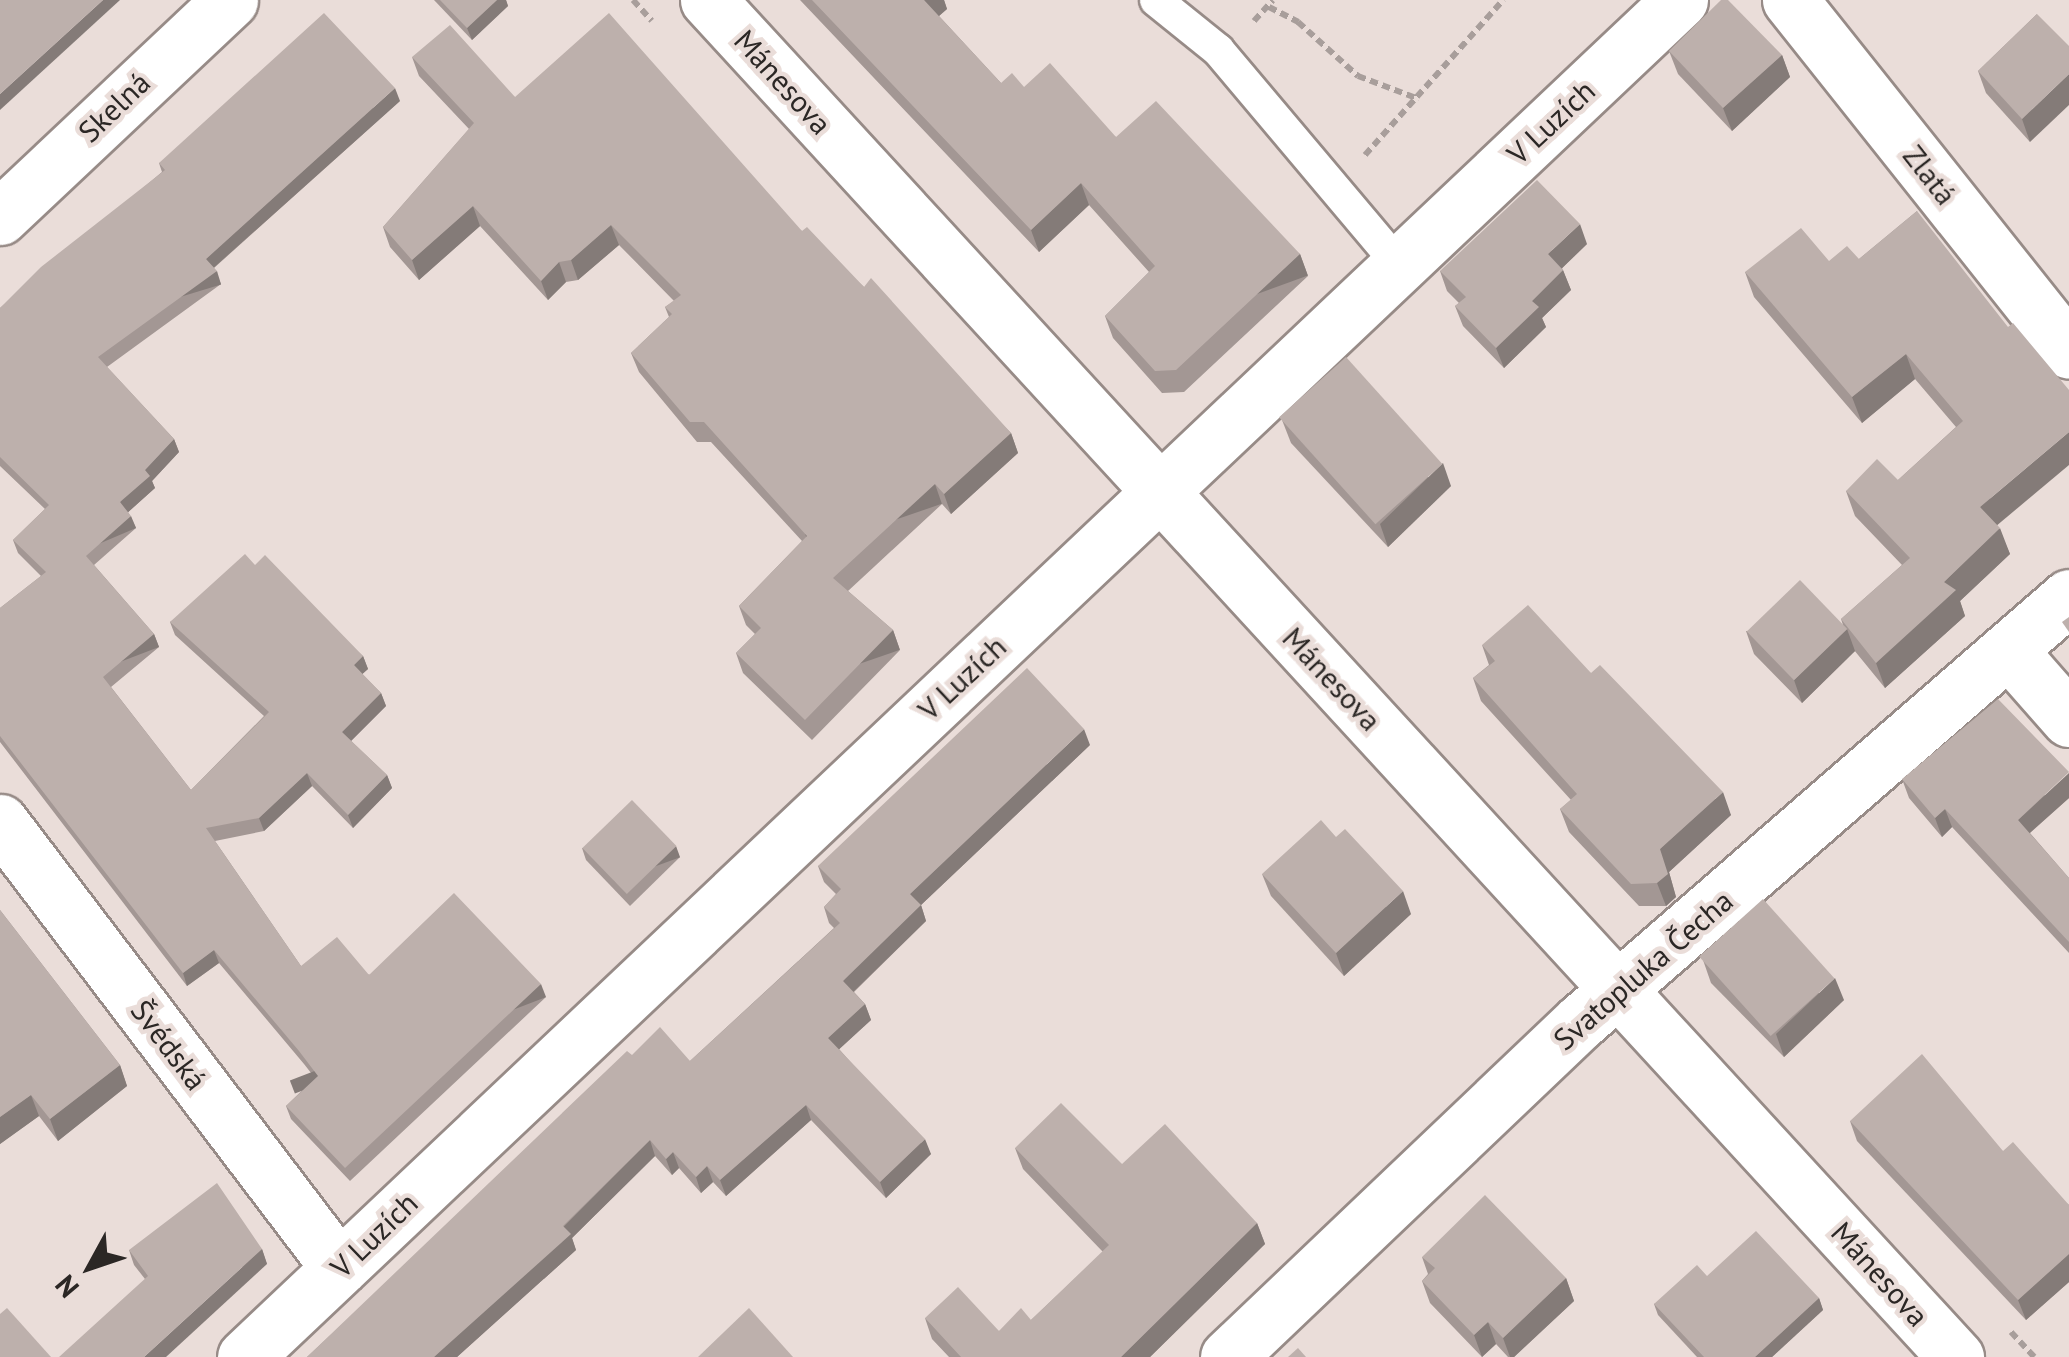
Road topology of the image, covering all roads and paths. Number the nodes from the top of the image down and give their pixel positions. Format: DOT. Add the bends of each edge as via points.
graph roads {
  1 [pos="230,0"];
  2 [pos="708,0"];
  3 [pos="1156,0"];
  4 [pos="1503,0"];
  5 [pos="1680,0"];
  6 [pos="1790,0"];
  7 [pos="1269,7"];
  8 [pos="1419,99"];
  9 [pos="1333,182"];
  10 [pos="0,216"];
  11 [pos="1399,265"];
  12 [pos="2069,350"];
  13 [pos="1158,492"];
  14 [pos="2069,597"];
  15 [pos="2012,653"];
  16 [pos="2069,719"];
  17 [pos="0,822"];
  18 [pos="1620,988"];
  19 [pos="339,1268"];
  20 [pos="245,1357"];
  21 [pos="1228,1357"];
  22 [pos="1956,1357"];
  1 -- 10 [label="street, Skelná"];
  2 -- 13 [label="street, Mánesova"];
  3 -- 9 [label="lane" via="1218,50"];
  4 -- 8 [label="path"];
  5 -- 11 [label="street, V Luzích"];
  6 -- 12 [label="street, Zlatá"];
  7 -- 8 [label="path" via="1298,22 1358,76"];
  8 -- 9 [label="path"];
  9 -- 11 [label="lane"];
  11 -- 13 [label="street, V Luzích"];
  13 -- 18 [label="street, Mánesova"];
  13 -- 19 [label="street, V Luzích"];
  14 -- 15 [label="street, Svatopluka Čecha"];
  15 -- 16 [label="street"];
  15 -- 18 [label="street, Svatopluka Čecha"];
  17 -- 19 [label="street, Švédská"];
  18 -- 21 [label="street, Svatopluka Čecha"];
  18 -- 22 [label="street, Mánesova"];
  19 -- 20 [label="street, V Luzích"];
}
